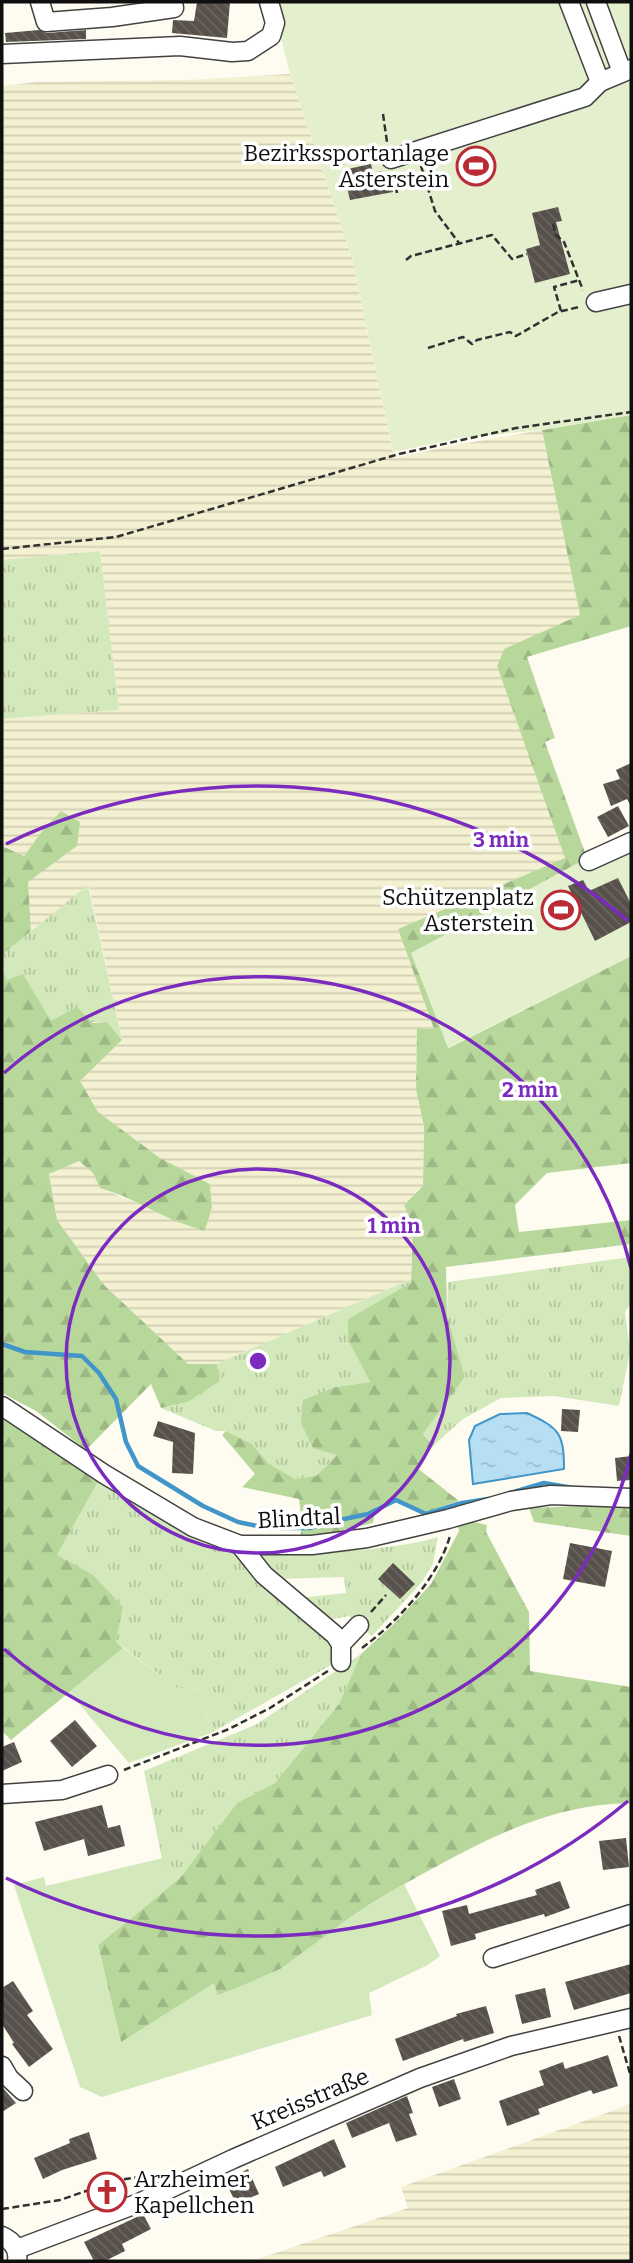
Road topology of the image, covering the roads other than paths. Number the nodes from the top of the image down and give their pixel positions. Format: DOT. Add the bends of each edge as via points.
graph roads {
  1 [pos="40,2"];
  2 [pos="173,2"];
  3 [pos="269,2"];
  4 [pos="569,2"];
  5 [pos="596,2"];
  6 [pos="2,54"];
  7 [pos="627,71"];
  8 [pos="600,82"];
  9 [pos="391,159"];
  10 [pos="631,294"];
  11 [pos="589,300"];
  12 [pos="631,842"];
  13 [pos="589,862"];
  14 [pos="2,1406"];
  15 [pos="631,1498"];
  16 [pos="240,1545"];
  17 [pos="359,1625"];
  18 [pos="108,1776"];
  19 [pos="2,1794"];
  20 [pos="631,1914"];
  21 [pos="493,1958"];
  22 [pos="623,2020"];
  23 [pos="2,2066"];
  24 [pos="23,2091"];
  25 [pos="2,2236"];
  26 [pos="17,2255"];
  1 -- 2 [label="street" via="46,22 174,8"];
  3 -- 6 [label="street" via="275,23 271,36 248,51 180,46"];
  4 -- 8 [label="street"];
  5 -- 7 [label="street"];
  7 -- 8 [label="street"];
  8 -- 9 [label="street" via="585,97"];
  10 -- 11 [label="street"];
  12 -- 13 [label="street"];
  14 -- 16 [label="street, Blindtal" via="194,1527"];
  15 -- 16 [label="street, Blindtal" via="551,1495 367,1538 312,1545"];
  16 -- 17 [label="street" via="264,1575 335,1635 341,1653"];
  18 -- 19 [label="street" via="62,1790"];
  20 -- 21 [label="street"];
  22 -- 26 [label="street, Kreisstraße" via="511,2046 420,2078"];
  23 -- 24 [label="street"];
  25 -- 26 [label="street, Kreisstraße" via="11,2241"];
}
